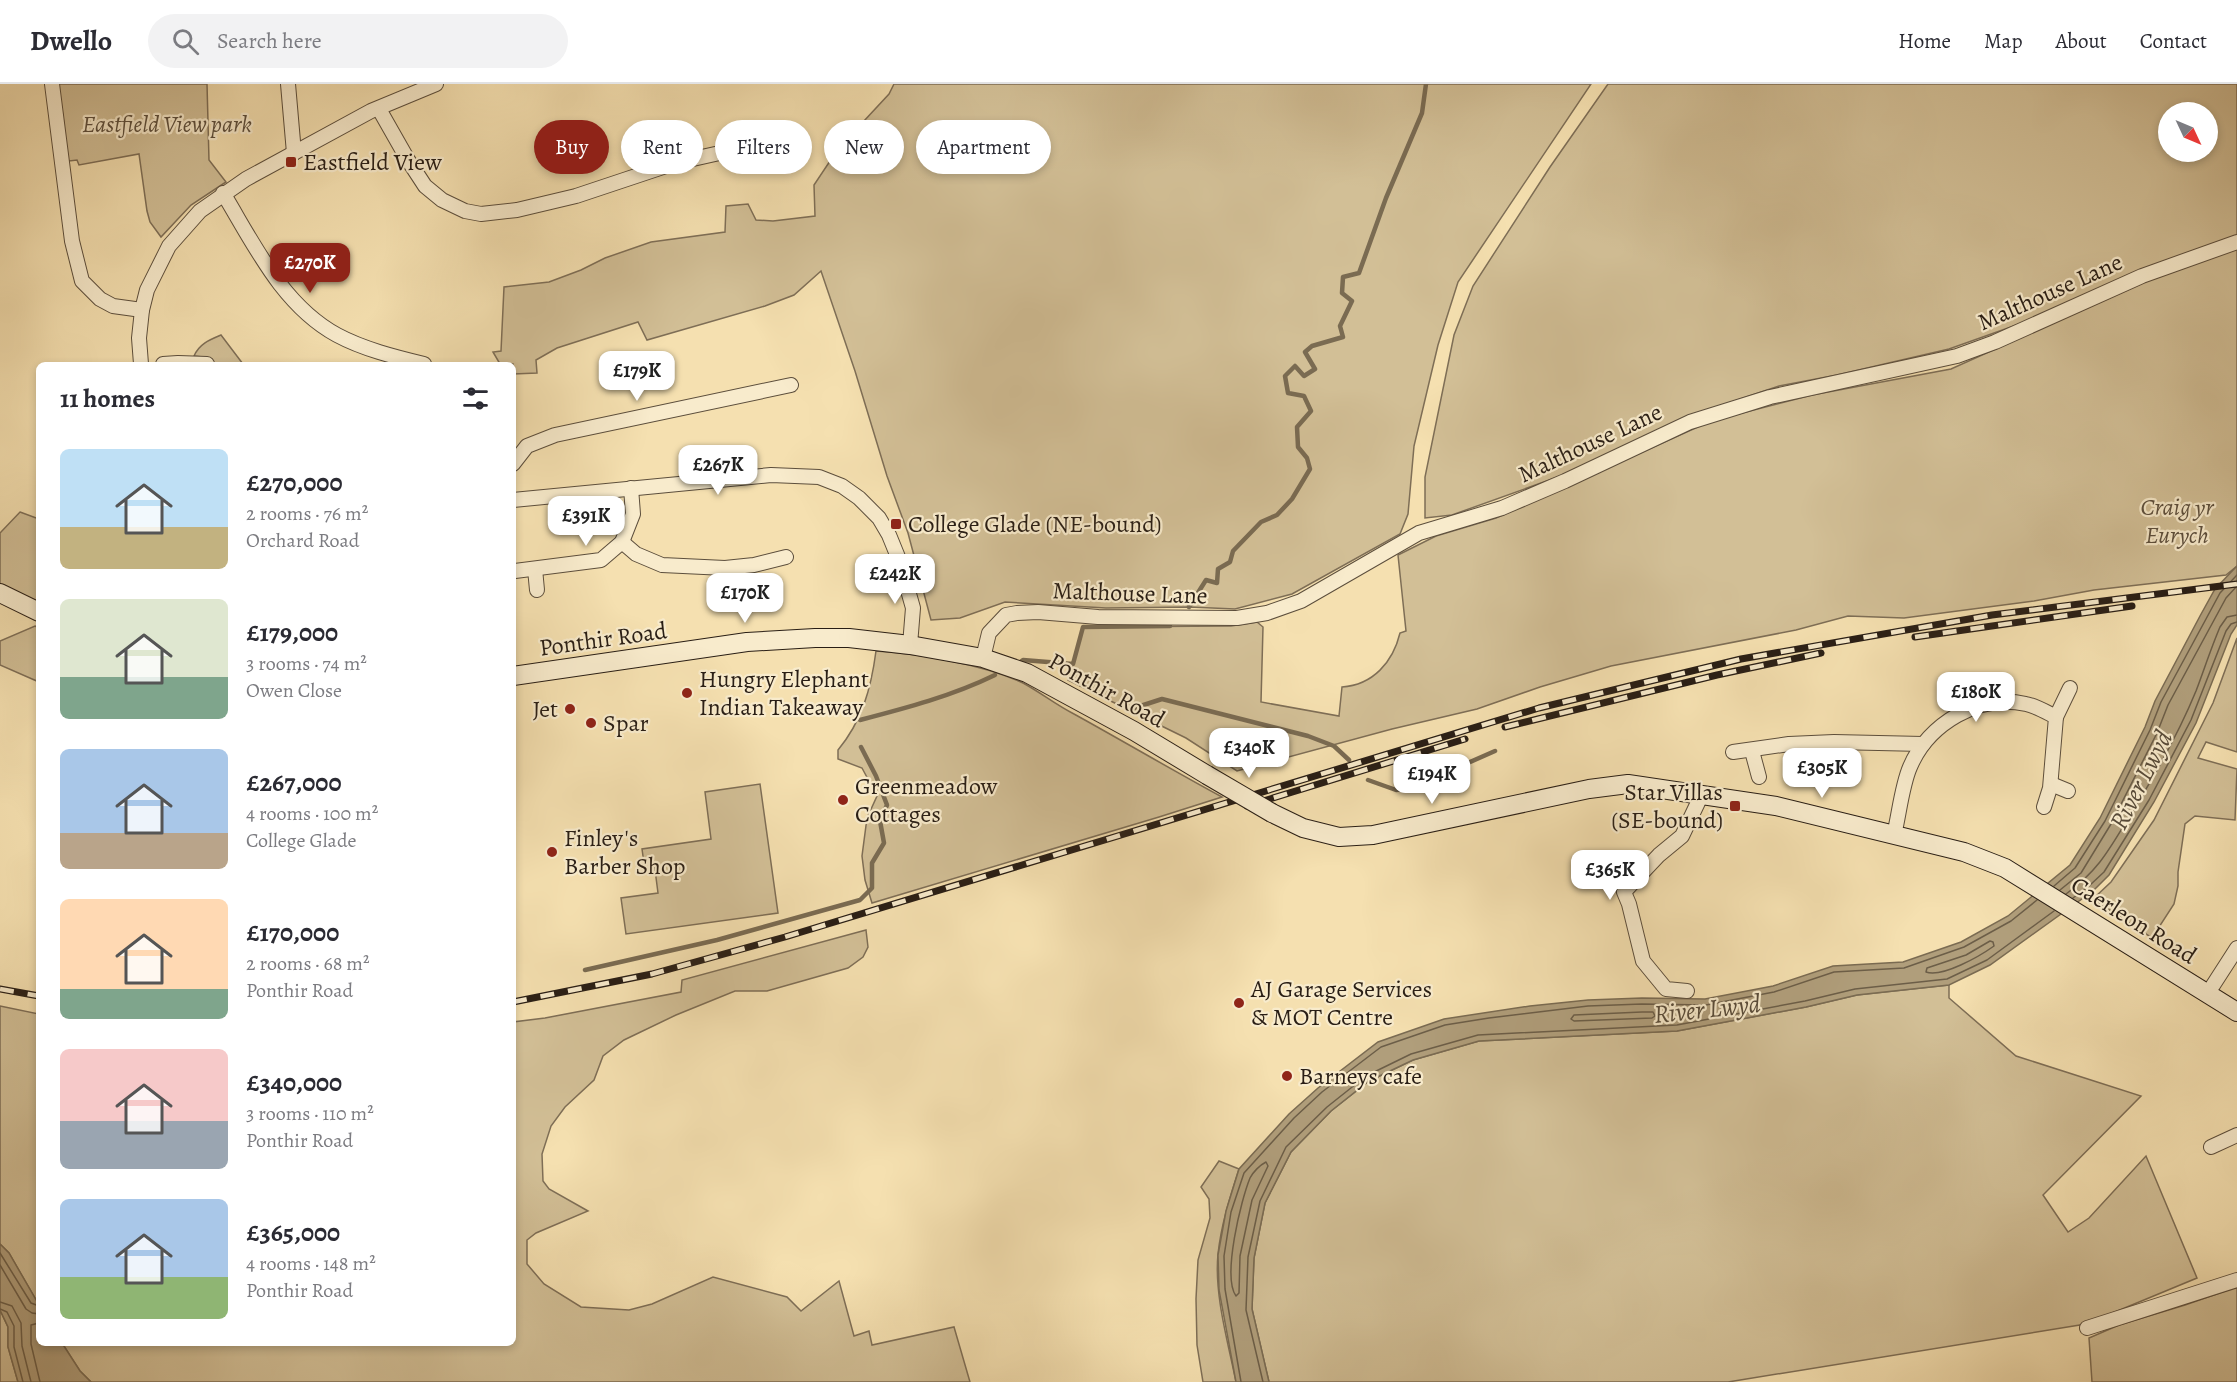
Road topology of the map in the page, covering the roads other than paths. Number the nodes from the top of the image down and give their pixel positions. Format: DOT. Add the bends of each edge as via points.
graph roads {
  1 [pos="52,84"];
  2 [pos="288,84"];
  3 [pos="436,84"];
  4 [pos="379,109"];
  5 [pos="294,153"];
  6 [pos="715,154"];
  7 [pos="224,193"];
  8 [pos="2237,242"];
  9 [pos="142,310"];
  10 [pos="141,362"];
  11 [pos="416,362"];
  12 [pos="791,385"];
  13 [pos="516,460"];
  14 [pos="631,488"];
  15 [pos="516,500"];
  16 [pos="622,542"];
  17 [pos="786,557"];
  18 [pos="535,569"];
  19 [pos="516,570"];
  20 [pos="537,590"];
  21 [pos="0,593"];
  22 [pos="36,611"];
  23 [pos="910,645"];
  24 [pos="983,658"];
  25 [pos="516,676"];
  26 [pos="2070,688"];
  27 [pos="2056,717"];
  28 [pos="1923,744"];
  29 [pos="1752,751"];
  30 [pos="1733,752"];
  31 [pos="1759,777"];
  32 [pos="2051,784"];
  33 [pos="2068,791"];
  34 [pos="1702,794"];
  35 [pos="2044,807"];
  36 [pos="1894,835"];
  37 [pos="2036,888"];
  38 [pos="2237,948"];
  39 [pos="1687,991"];
  40 [pos="2208,993"];
  41 [pos="2237,1012"];
  42 [pos="2237,1135"];
  43 [pos="2211,1147"];
  44 [pos="2237,1280"];
  45 [pos="2087,1328"];
  1 -- 9 [label="street" via="72,242 82,281 113,306"];
  2 -- 5 [label="street"];
  3 -- 4 [label="street"];
  4 -- 5 [label="street"];
  4 -- 6 [label="street" via="425,186 442,200 481,214 576,196"];
  5 -- 7 [label="street"];
  7 -- 9 [label="street" via="200,211 169,246 147,290"];
  7 -- 11 [label="street" via="271,273 305,313 338,335"];
  8 -- 24 [label="street, Malthouse Lane" via="2142,276 1957,356 1770,397 1690,422 1502,508 1419,533 1301,601 1275,610 1237,618 1017,613 1006,615 989,633"];
  9 -- 10 [label="street"];
  12 -- 13 [label="street" via="555,435 527,446"];
  14 -- 15 [label="street"];
  14 -- 16 [label="street" via="633,514"];
  14 -- 23 [label="street" via="771,475 819,477 842,486 879,518 889,536 913,608"];
  16 -- 17 [label="street" via="636,554 662,565 725,568"];
  16 -- 18 [label="street" via="601,560"];
  18 -- 19 [label="street"];
  18 -- 20 [label="street"];
  21 -- 22 [label="main road"];
  23 -- 24 [label="main road, Ponthir Road"];
  23 -- 25 [label="main road, Ponthir Road" via="849,638 747,642"];
  24 -- 34 [label="main road, Ponthir Road, bridge" via="1027,673 1272,813 1303,828 1339,837 1373,835 1628,784"];
  26 -- 27 [label="street"];
  27 -- 28 [label="street" via="2026,704 2005,702 1973,707 1946,721"];
  27 -- 32 [label="street"];
  28 -- 29 [label="street" via="1834,742"];
  28 -- 36 [label="street" via="1909,768"];
  29 -- 30 [label="street"];
  29 -- 31 [label="street"];
  32 -- 33 [label="street"];
  32 -- 35 [label="street"];
  34 -- 36 [label="main road, Ponthir Road" via="1776,806"];
  34 -- 39 [label="street" via="1682,836 1624,892 1644,961 1666,989"];
  36 -- 37 [label="main road, Ponthir Road" via="1964,852 2005,868"];
  37 -- 40 [label="main road, Caerleon Road"];
  38 -- 40 [label="street"];
  40 -- 41 [label="main road, Caerleon Road"];
  42 -- 43 [label="street"];
  44 -- 45 [label="street"];
}
